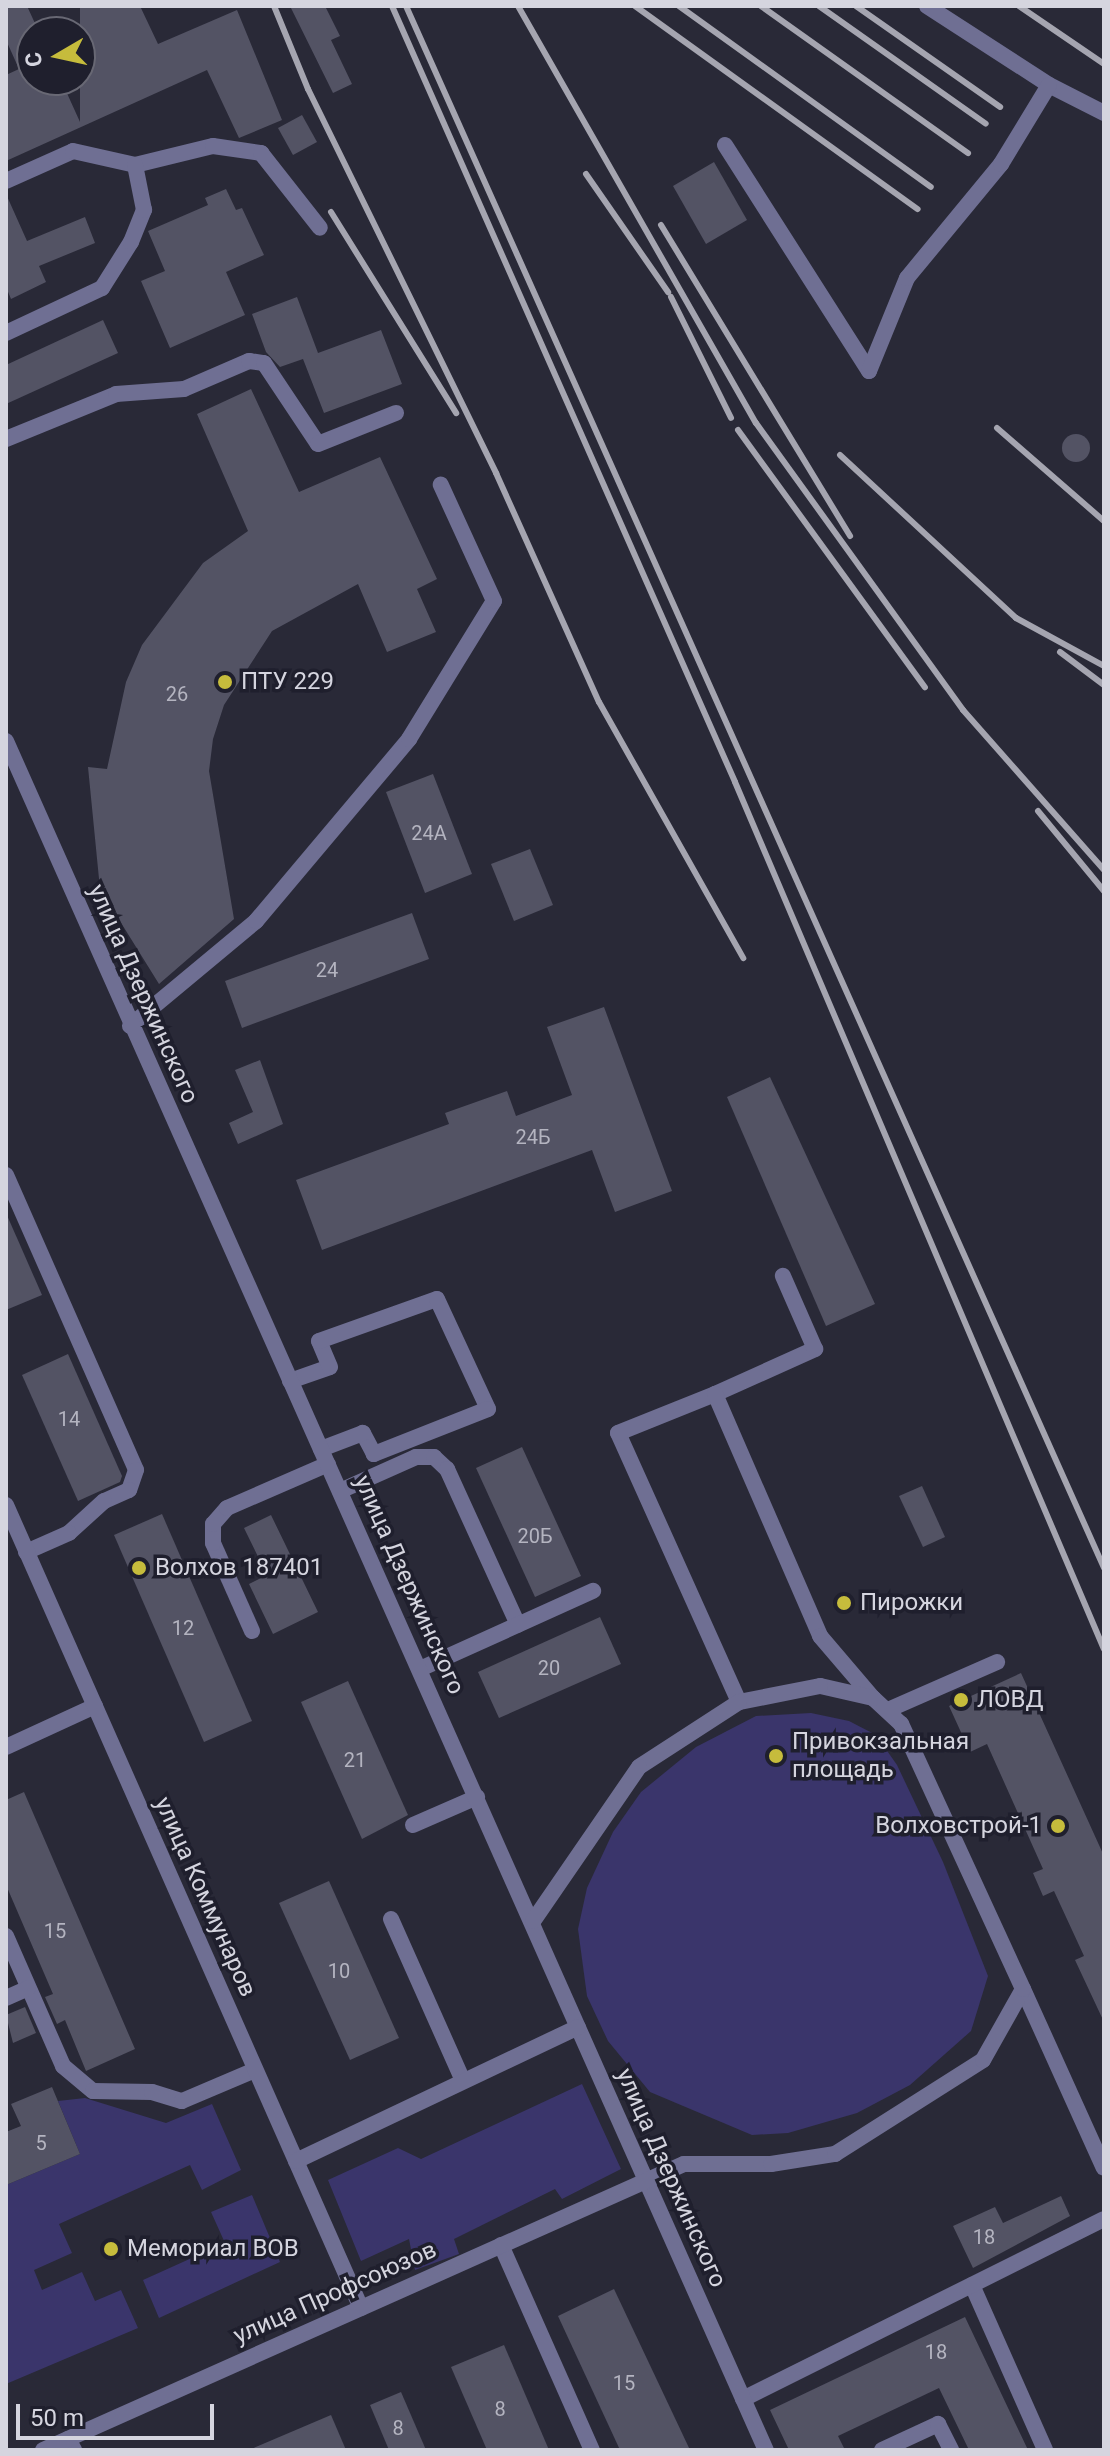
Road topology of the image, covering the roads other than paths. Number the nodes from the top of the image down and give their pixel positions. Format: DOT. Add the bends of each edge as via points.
graph roads {
  1 [pos="927,6"];
  2 [pos="1049,85"];
  3 [pos="1104,113"];
  4 [pos="725,145"];
  5 [pos="135,165"];
  6 [pos="6,181"];
  7 [pos="320,228"];
  8 [pos="6,333"];
  9 [pos="396,413"];
  10 [pos="6,439"];
  11 [pos="441,485"];
  12 [pos="6,741"];
  13 [pos="130,1026"];
  14 [pos="6,1175"];
  15 [pos="783,1276"];
  16 [pos="290,1381"];
  17 [pos="715,1394"];
  18 [pos="324,1456"];
  19 [pos="340,1491"];
  20 [pos="6,1505"];
  21 [pos="26,1552"];
  22 [pos="593,1591"];
  23 [pos="518,1625"];
  24 [pos="252,1631"];
  25 [pos="997,1662"];
  26 [pos="420,1669"];
  27 [pos="873,1698"];
  28 [pos="739,1702"];
  29 [pos="95,1706"];
  30 [pos="890,1709"];
  31 [pos="6,1747"];
  32 [pos="477,1797"];
  33 [pos="413,1825"];
  34 [pos="391,1919"];
  35 [pos="533,1921"];
  36 [pos="6,1936"];
  37 [pos="28,1988"];
  38 [pos="1023,1989"];
  39 [pos="6,1998"];
  40 [pos="578,2027"];
  41 [pos="255,2070"];
  42 [pos="463,2081"];
  43 [pos="296,2161"];
  44 [pos="1104,2168"];
  45 [pos="646,2180"];
  46 [pos="1104,2219"];
  47 [pos="501,2245"];
  48 [pos="972,2285"];
  49 [pos="361,2308"];
  50 [pos="743,2399"];
  51 [pos="71,2444"];
  52 [pos="43,2450"];
  53 [pos="592,2450"];
  54 [pos="766,2450"];
  55 [pos="882,2450"];
  56 [pos="951,2450"];
  57 [pos="1045,2450"];
  1 -- 2 [label="street"];
  2 -- 3 [label="street"];
  2 -- 4 [label="street" via="1001,164 907,278 869,371"];
  5 -- 6 [label="street" via="73,151"];
  5 -- 7 [label="street" via="213,146 261,153"];
  5 -- 8 [label="street" via="144,210 102,288"];
  9 -- 10 [label="street" via="318,444 264,363 249,361 184,389 116,394"];
  11 -- 13 [label="street" via="494,601 409,739 256,921"];
  12 -- 13 [label="street, улица Дзержинского"];
  13 -- 16 [label="street, улица Дзержинского"];
  14 -- 21 [label="street" via="136,1470 129,1490 104,1501 69,1533"];
  15 -- 17 [label="street" via="815,1349"];
  16 -- 18 [label="street, улица Дзержинского"];
  16 -- 18 [label="street" via="330,1367 319,1341 437,1299 488,1409 374,1454 363,1433"];
  17 -- 27 [label="street" via="820,1636"];
  17 -- 28 [label="street" via="618,1433"];
  18 -- 19 [label="street, улица Дзержинского"];
  18 -- 24 [label="street" via="227,1508 213,1524 213,1543"];
  19 -- 23 [label="street" via="416,1457 434,1457 447,1469"];
  19 -- 26 [label="street, улица Дзержинского"];
  20 -- 21 [label="street, улица Коммунаров"];
  21 -- 29 [label="street, улица Коммунаров"];
  22 -- 23 [label="street"];
  23 -- 26 [label="street"];
  25 -- 30 [label="street"];
  26 -- 32 [label="street, улица Дзержинского"];
  27 -- 28 [label="street" via="820,1686"];
  27 -- 30 [label="street"];
  28 -- 35 [label="street" via="639,1767"];
  29 -- 31 [label="street"];
  29 -- 41 [label="street, улица Коммунаров"];
  30 -- 38 [label="street"];
  32 -- 33 [label="street"];
  32 -- 35 [label="street, улица Дзержинского"];
  34 -- 42 [label="street"];
  35 -- 40 [label="street, улица Дзержинского"];
  36 -- 37 [label="street"];
  37 -- 39 [label="street"];
  37 -- 41 [label="street" via="63,2066 93,2091 152,2092 182,2101"];
  38 -- 44 [label="street"];
  38 -- 45 [label="street" via="983,2060 835,2154 771,2164 684,2164"];
  40 -- 42 [label="street"];
  40 -- 45 [label="street, улица Дзержинского"];
  41 -- 43 [label="street, улица Коммунаров"];
  42 -- 43 [label="street"];
  43 -- 49 [label="street, улица Коммунаров"];
  45 -- 47 [label="street, улица Профсоюзов"];
  45 -- 50 [label="street, улица Дзержинского"];
  46 -- 48 [label="street"];
  47 -- 49 [label="street, улица Профсоюзов"];
  47 -- 53 [label="street"];
  48 -- 50 [label="street"];
  48 -- 57 [label="street"];
  49 -- 51 [label="street, улица Профсоюзов"];
  50 -- 54 [label="street, улица Дзержинского"];
  51 -- 52 [label="street, улица Профсоюзов"];
  55 -- 56 [label="street" via="938,2424"];
}
